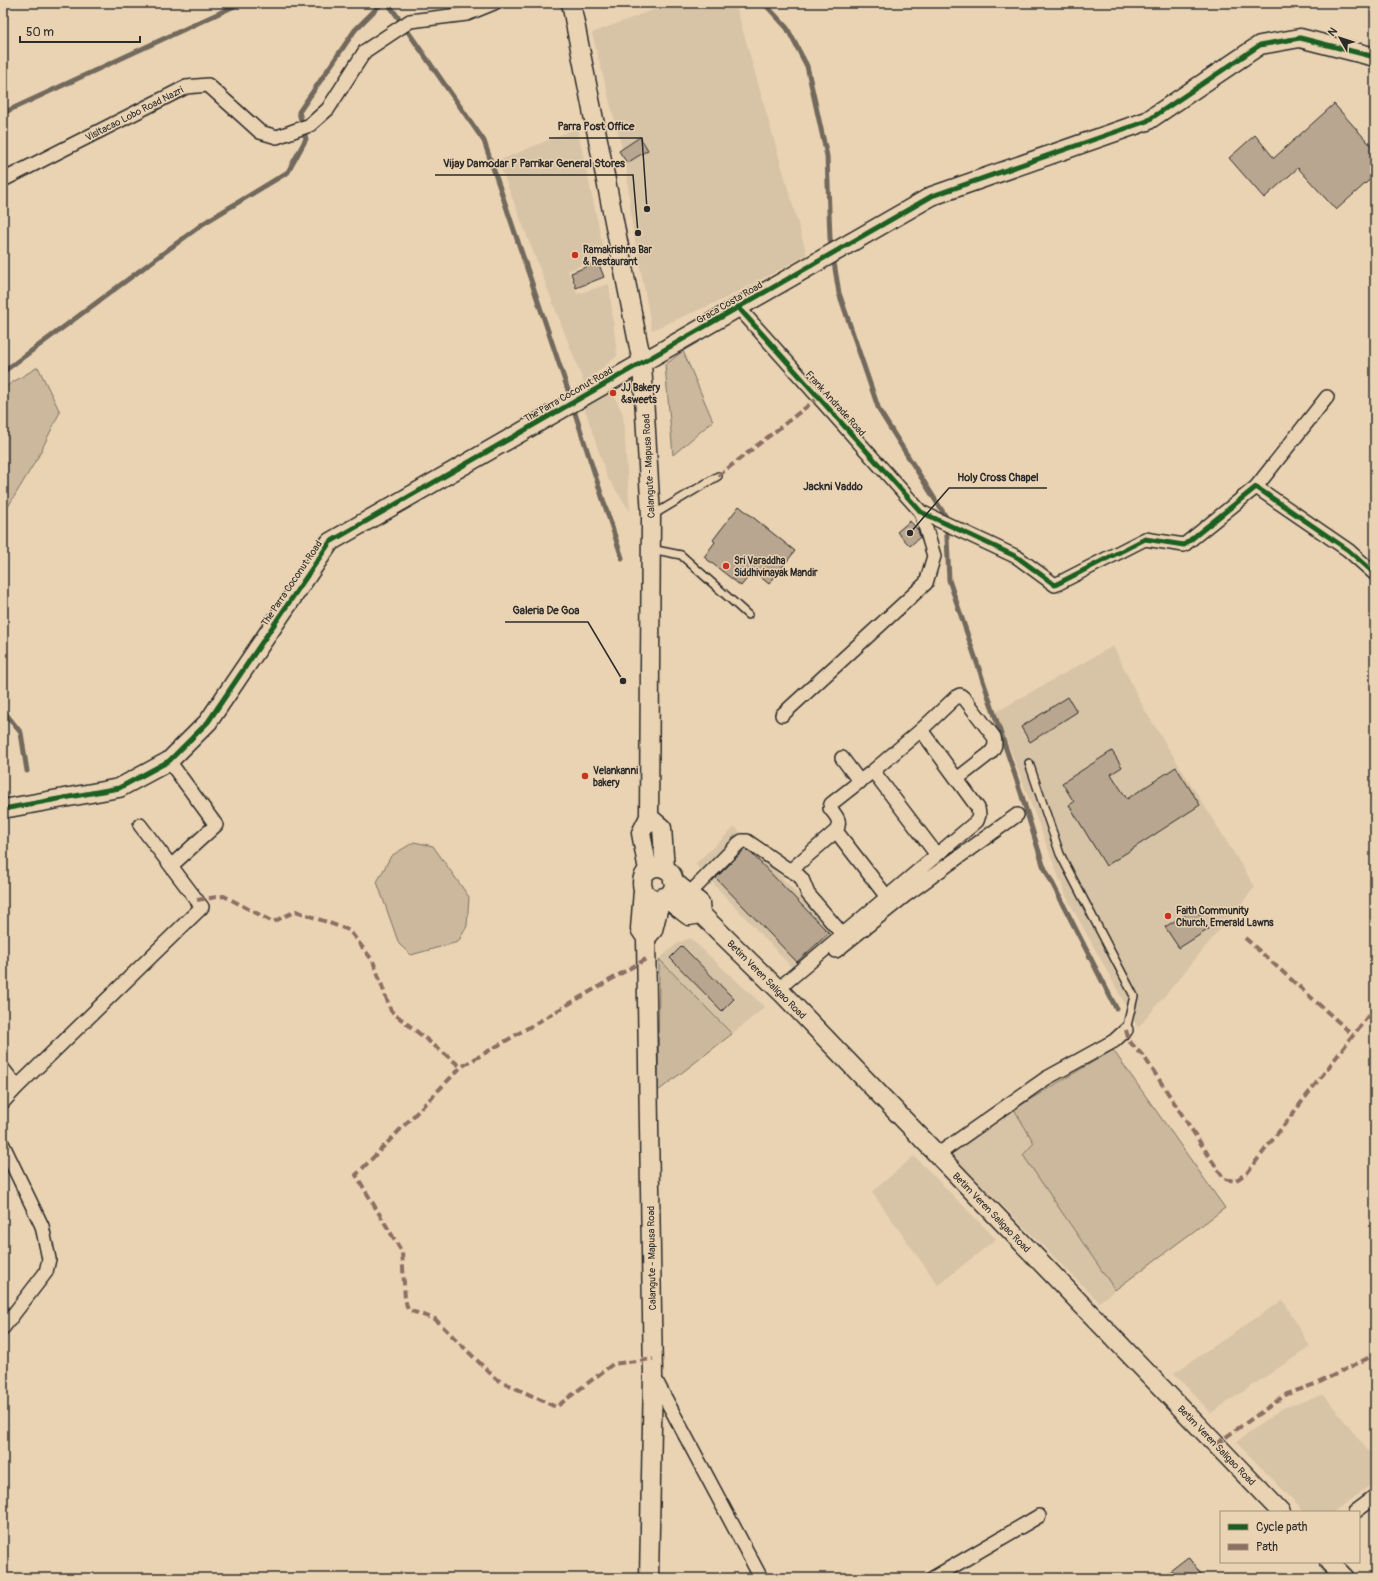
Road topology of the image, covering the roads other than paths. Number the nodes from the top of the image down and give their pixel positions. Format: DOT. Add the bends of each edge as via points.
graph roads {
  1 [pos="494,3"];
  2 [pos="571,3"];
  3 [pos="1375,57"];
  4 [pos="3,180"];
  5 [pos="738,307"];
  6 [pos="642,363"];
  7 [pos="1327,397"];
  8 [pos="718,476"];
  9 [pos="1256,487"];
  10 [pos="921,512"];
  11 [pos="651,516"];
  12 [pos="651,549"];
  13 [pos="1375,574"];
  14 [pos="748,615"];
  15 [pos="782,715"];
  16 [pos="921,730"];
  17 [pos="842,758"];
  18 [pos="169,761"];
  19 [pos="1029,763"];
  20 [pos="873,772"];
  21 [pos="957,779"];
  22 [pos="860,782"];
  23 [pos="3,809"];
  24 [pos="1017,815"];
  25 [pos="140,825"];
  26 [pos="836,831"];
  27 [pos="937,855"];
  28 [pos="171,866"];
  29 [pos="791,870"];
  30 [pos="662,873"];
  31 [pos="643,890"];
  32 [pos="689,894"];
  33 [pos="887,897"];
  34 [pos="663,898"];
  35 [pos="701,914"];
  36 [pos="842,934"];
  37 [pos="646,938"];
  38 [pos="780,991"];
  39 [pos="1126,1030"];
  40 [pos="3,1069"];
  41 [pos="17,1087"];
  42 [pos="3,1102"];
  43 [pos="3,1145"];
  44 [pos="937,1154"];
  45 [pos="3,1328"];
  46 [pos="653,1376"];
  47 [pos="1375,1497"];
  48 [pos="1280,1511"];
  49 [pos="1356,1511"];
  50 [pos="1039,1516"];
  51 [pos="1330,1563"];
  52 [pos="649,1578"];
  53 [pos="761,1578"];
  54 [pos="933,1578"];
  55 [pos="1345,1578"];
  1 -- 4 [label="street, Visitacao Lobo Road Nazri" via="467,14 410,21 366,51 328,109 310,125 297,130 277,136 260,132 208,85 186,87"];
  2 -- 6 [label="main road, Calangute - Mapusa Road"];
  3 -- 5 [label="main road, Graca Costa Road" via="1300,38 1260,45 1147,121 932,196"];
  5 -- 6 [label="main road, Graca Costa Road"];
  5 -- 10 [label="street, Frank Andrade Road"];
  6 -- 11 [label="main road, Calangute - Mapusa Road"];
  6 -- 18 [label="main road, The Parra Coconut Road" via="330,542 208,722"];
  7 -- 9 [label="street"];
  8 -- 11 [label="lane"];
  9 -- 10 [label="street" via="1184,546 1145,539 1055,585 1017,557"];
  9 -- 13 [label="street" via="1348,550"];
  10 -- 15 [label="street" via="934,556 926,583"];
  11 -- 12 [label="main road, Calangute - Mapusa Road"];
  12 -- 14 [label="lane" via="681,555"];
  12 -- 30 [label="main road, Calangute - Mapusa Road" via="649,817 642,833"];
  16 -- 20 [label="street"];
  16 -- 21 [label="street"];
  16 -- 21 [label="street" via="960,695 994,737 994,749"];
  17 -- 22 [label="street"];
  18 -- 23 [label="main road, The Parra Coconut Road" via="119,788"];
  18 -- 28 [label="street" via="216,825"];
  19 -- 39 [label="lane" via="1060,854 1134,996"];
  20 -- 22 [label="street"];
  20 -- 27 [label="street"];
  21 -- 27 [label="street" via="978,808 979,815 977,822"];
  22 -- 26 [label="street" via="831,804 830,808 839,820"];
  24 -- 38 [label="street"];
  25 -- 28 [label="street"];
  26 -- 29 [label="street"];
  26 -- 33 [label="street"];
  27 -- 33 [label="street"];
  28 -- 41 [label="street" via="202,907"];
  29 -- 32 [label="street" via="753,844 742,841"];
  29 -- 36 [label="street" via="802,879 808,894"];
  30 -- 31 [label="main road, Calangute - Mapusa Road" via="642,879"];
  30 -- 32 [label="main road, Betim Veren Saligao Road"];
  30 -- 34 [label="main road" via="673,888"];
  31 -- 34 [label="main road" via="651,898"];
  31 -- 37 [label="main road, Calangute - Mapusa Road" via="640,929"];
  32 -- 35 [label="main road, Betim Veren Saligao Road" via="700,903"];
  33 -- 36 [label="street"];
  34 -- 35 [label="main road" via="689,916"];
  34 -- 37 [label="main road" via="654,930"];
  35 -- 38 [label="main road, Betim Veren Saligao Road"];
  36 -- 38 [label="street"];
  37 -- 46 [label="main road, Calangute - Mapusa Road"];
  38 -- 44 [label="main road, Betim Veren Saligao Road"];
  39 -- 44 [label="street" via="1114,1041 1045,1079"];
  40 -- 41 [label="street"];
  41 -- 42 [label="street"];
  43 -- 45 [label="street" via="42,1226 49,1259 46,1272"];
  44 -- 48 [label="main road, Betim Veren Saligao Road"];
  46 -- 52 [label="main road, Calangute - Mapusa Road"];
  46 -- 53 [label="street"];
  47 -- 49 [label="street"];
  50 -- 54 [label="street"];
  51 -- 55 [label="main road"];
}
